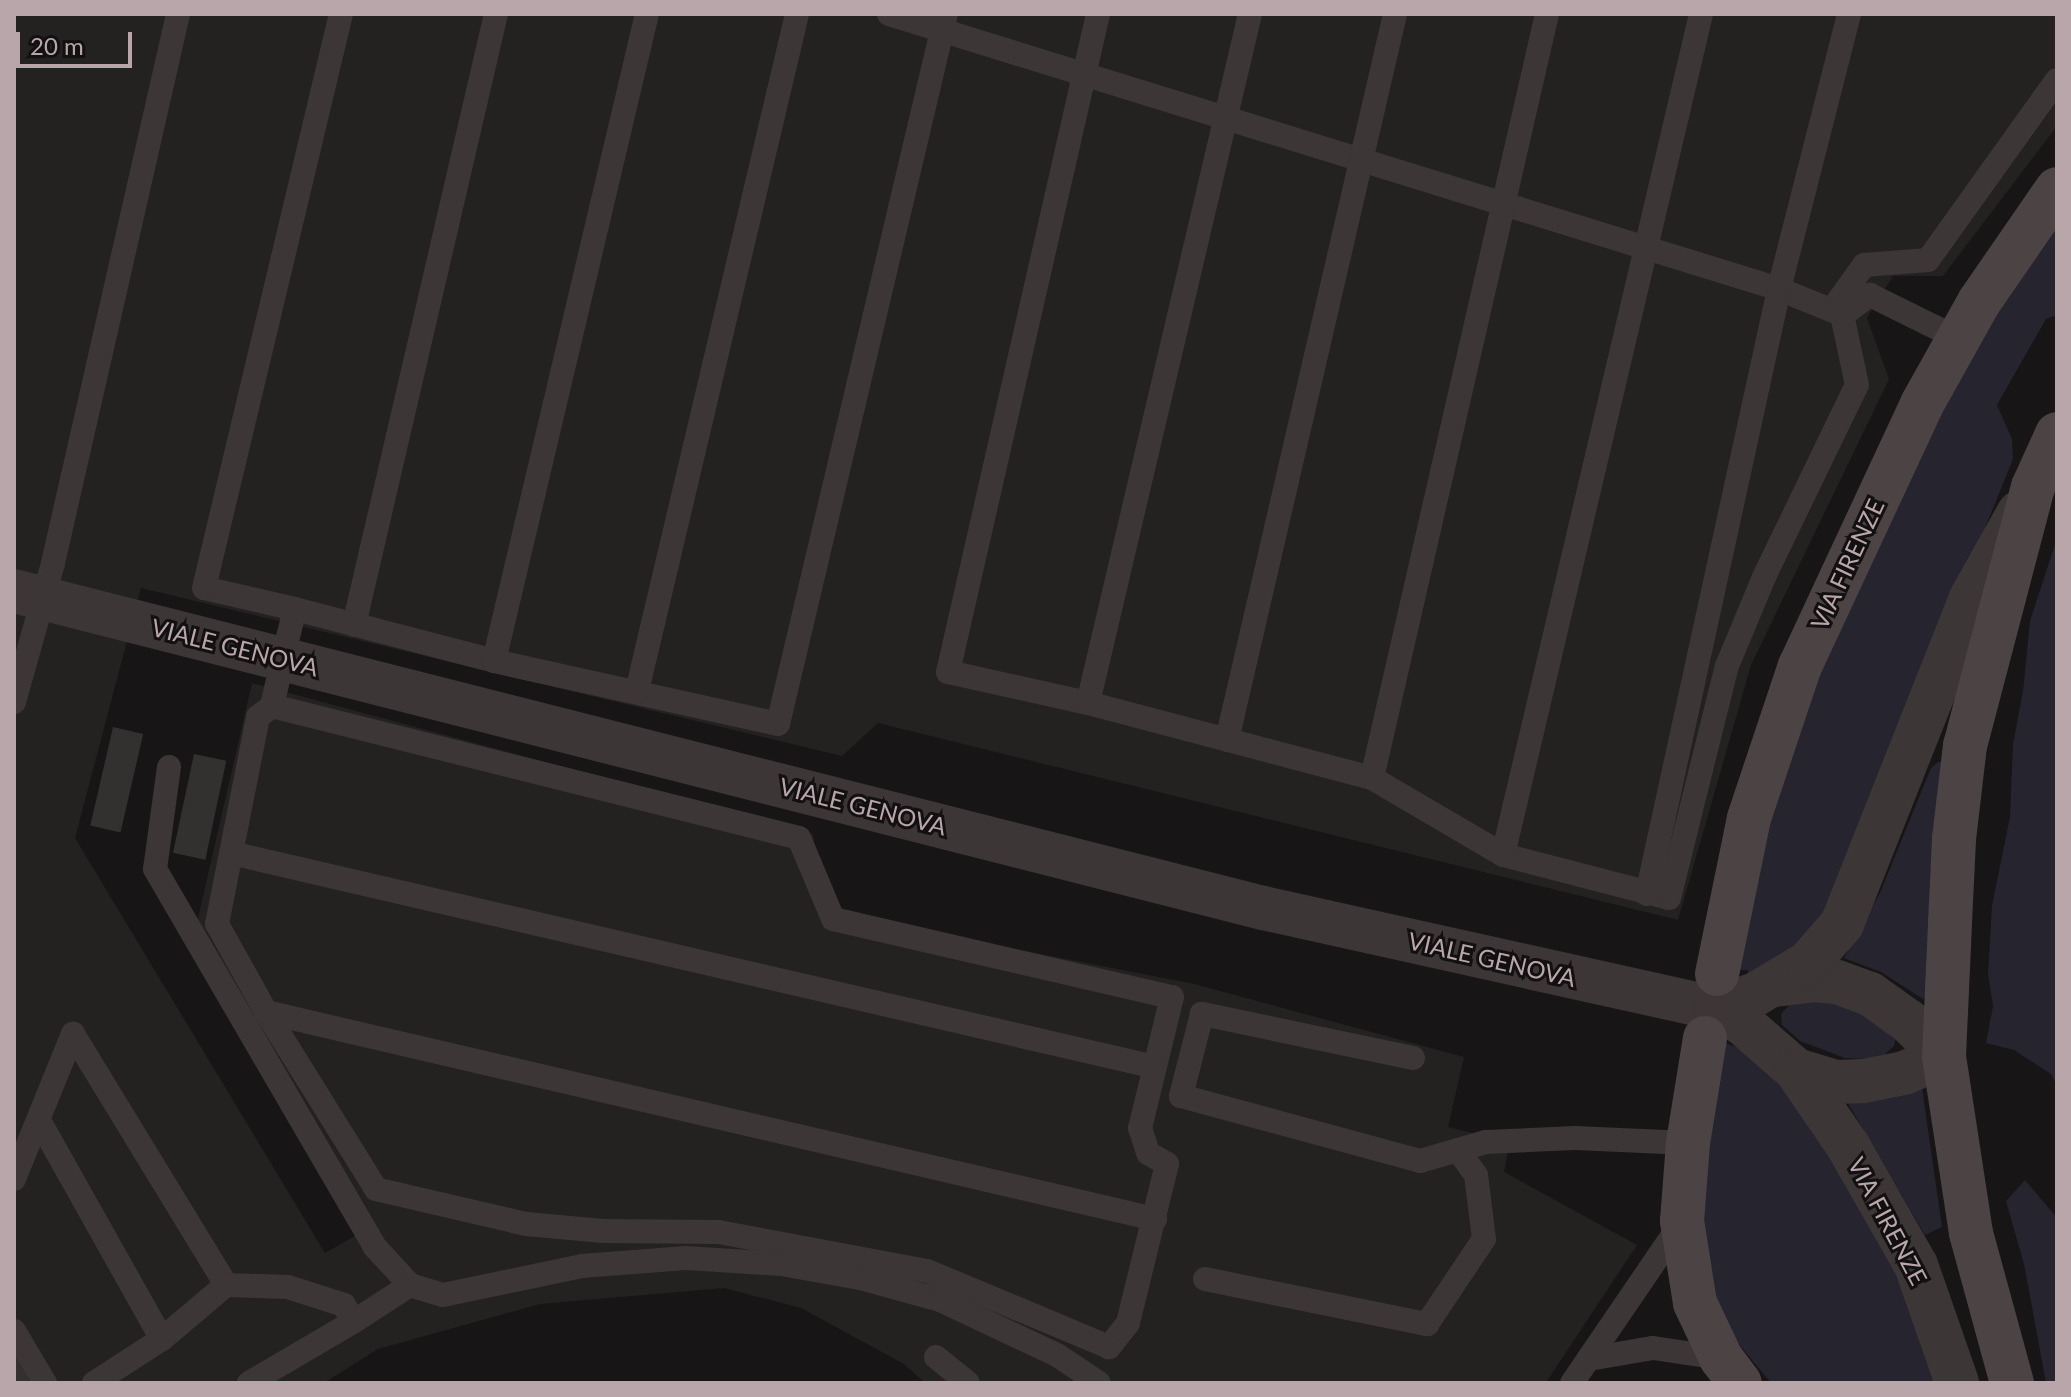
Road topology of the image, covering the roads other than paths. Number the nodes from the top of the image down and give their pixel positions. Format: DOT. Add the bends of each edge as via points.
graph roads {
  1 [pos="178,14"];
  2 [pos="341,14"];
  3 [pos="496,14"];
  4 [pos="647,14"];
  5 [pos="797,14"];
  6 [pos="889,14"];
  7 [pos="1098,14"];
  8 [pos="1250,14"];
  9 [pos="1395,14"];
  10 [pos="1547,14"];
  11 [pos="1701,14"];
  12 [pos="1849,14"];
  13 [pos="944,22"];
  14 [pos="1084,75"];
  15 [pos="2057,80"];
  16 [pos="1226,118"];
  17 [pos="1361,160"];
  18 [pos="2057,189"];
  19 [pos="1503,204"];
  20 [pos="1646,248"];
  21 [pos="1779,289"];
  22 [pos="1843,315"];
  23 [pos="1957,338"];
  24 [pos="2057,434"];
  25 [pos="2033,487"];
  26 [pos="14,591"];
  27 [pos="295,609"];
  28 [pos="354,625"];
  29 [pos="286,645"];
  30 [pos="494,661"];
  31 [pos="278,679"];
  32 [pos="637,691"];
  33 [pos="14,702"];
  34 [pos="1088,703"];
  35 [pos="272,706"];
  36 [pos="1227,740"];
  37 [pos="169,767"];
  38 [pos="1372,778"];
  39 [pos="231,853"];
  40 [pos="1503,855"];
  41 [pos="1647,894"];
  42 [pos="1768,986"];
  43 [pos="1712,1006"];
  44 [pos="266,1012"];
  45 [pos="1944,1056"];
  46 [pos="1413,1058"];
  47 [pos="1155,1067"];
  48 [pos="1796,1070"];
  49 [pos="40,1122"];
  50 [pos="1688,1143"];
  51 [pos="1458,1150"];
  52 [pos="14,1179"];
  53 [pos="1155,1219"];
  54 [pos="1682,1221"];
  55 [pos="1205,1279"];
  56 [pos="226,1285"];
  57 [pos="410,1285"];
  58 [pos="353,1322"];
  59 [pos="14,1331"];
  60 [pos="162,1339"];
  61 [pos="936,1357"];
  62 [pos="1589,1359"];
  63 [pos="1730,1370"];
  64 [pos="45,1383"];
  65 [pos="94,1383"];
  66 [pos="249,1383"];
  67 [pos="968,1383"];
  68 [pos="1099,1383"];
  69 [pos="1572,1383"];
  70 [pos="1957,1383"];
  71 [pos="2012,1383"];
  1 -- 33 [label="lane" via="53,563"];
  2 -- 27 [label="lane" via="204,588"];
  3 -- 28 [label="lane"];
  4 -- 30 [label="lane"];
  5 -- 32 [label="lane"];
  6 -- 13 [label="lane"];
  7 -- 14 [label="lane"];
  8 -- 16 [label="lane"];
  9 -- 17 [label="lane"];
  10 -- 19 [label="lane"];
  11 -- 20 [label="lane"];
  12 -- 21 [label="lane"];
  13 -- 14 [label="lane"];
  13 -- 32 [label="lane" via="778,724"];
  14 -- 16 [label="lane"];
  14 -- 34 [label="lane" via="948,672"];
  15 -- 22 [label="lane" via="1928,260 1864,265 1839,300"];
  16 -- 17 [label="lane"];
  16 -- 34 [label="lane"];
  17 -- 19 [label="lane"];
  17 -- 36 [label="lane"];
  18 -- 23 [label="main road, VIA FIRENZE"];
  19 -- 20 [label="lane"];
  19 -- 38 [label="lane"];
  20 -- 21 [label="lane"];
  20 -- 40 [label="lane"];
  21 -- 22 [label="lane"];
  21 -- 41 [label="lane"];
  22 -- 23 [label="lane" via="1870,295"];
  22 -- 41 [label="lane" via="1857,385 1727,666 1669,898"];
  23 -- 43 [label="main road, VIA FIRENZE" via="1800,666 1749,818"];
  24 -- 25 [label="main road"];
  25 -- 42 [label="street" via="1971,598 1849,912 1808,963"];
  25 -- 45 [label="main road" via="1960,776"];
  26 -- 43 [label="street, VIALE GENOVA" via="1263,908"];
  27 -- 28 [label="lane"];
  27 -- 29 [label="lane"];
  28 -- 30 [label="lane"];
  30 -- 32 [label="lane"];
  31 -- 35 [label="lane"];
  34 -- 36 [label="lane"];
  35 -- 39 [label="lane" via="258,717"];
  35 -- 47 [label="lane" via="799,838 833,919 1172,997"];
  36 -- 38 [label="lane"];
  37 -- 57 [label="lane" via="155,869 374,1246"];
  38 -- 40 [label="lane"];
  39 -- 44 [label="lane" via="217,924"];
  39 -- 47 [label="lane"];
  40 -- 41 [label="lane"];
  42 -- 43 [label="street"];
  42 -- 45 [label="street" via="1814,980 1853,987 1888,1005"];
  43 -- 48 [label="street, VIA FIRENZE" via="1742,1023"];
  43 -- 50 [label="main road, VIA FIRENZE"];
  44 -- 53 [label="lane"];
  44 -- 53 [label="lane" via="376,1189 511,1220 603,1231 719,1232 927,1271 1109,1347 1128,1323"];
  45 -- 48 [label="street, VIA FIRENZE" via="1904,1073 1864,1081 1836,1082"];
  45 -- 71 [label="main road" via="1976,1258"];
  46 -- 51 [label="lane" via="1202,1014 1181,1096 1420,1161"];
  47 -- 53 [label="lane" via="1140,1128 1148,1153 1167,1164"];
  48 -- 70 [label="street, VIA FIRENZE" via="1908,1248"];
  49 -- 52 [label="lane"];
  49 -- 56 [label="lane" via="73,1034"];
  49 -- 60 [label="lane"];
  50 -- 51 [label="lane" via="1575,1138 1486,1142"];
  50 -- 54 [label="main road, VIA FIRENZE"];
  51 -- 55 [label="lane" via="1476,1175 1484,1239 1427,1324"];
  54 -- 62 [label="lane"];
  54 -- 63 [label="main road, VIA FIRENZE" via="1695,1303"];
  56 -- 58 [label="lane" via="288,1287 344,1305"];
  56 -- 60 [label="lane"];
  57 -- 58 [label="lane"];
  57 -- 68 [label="lane" via="443,1295 582,1266 686,1258 781,1264 940,1300 1057,1355"];
  58 -- 66 [label="lane"];
  59 -- 64 [label="lane"];
  60 -- 65 [label="lane"];
  61 -- 67 [label="lane"];
  62 -- 63 [label="lane" via="1653,1348"];
  62 -- 69 [label="lane"];
}
